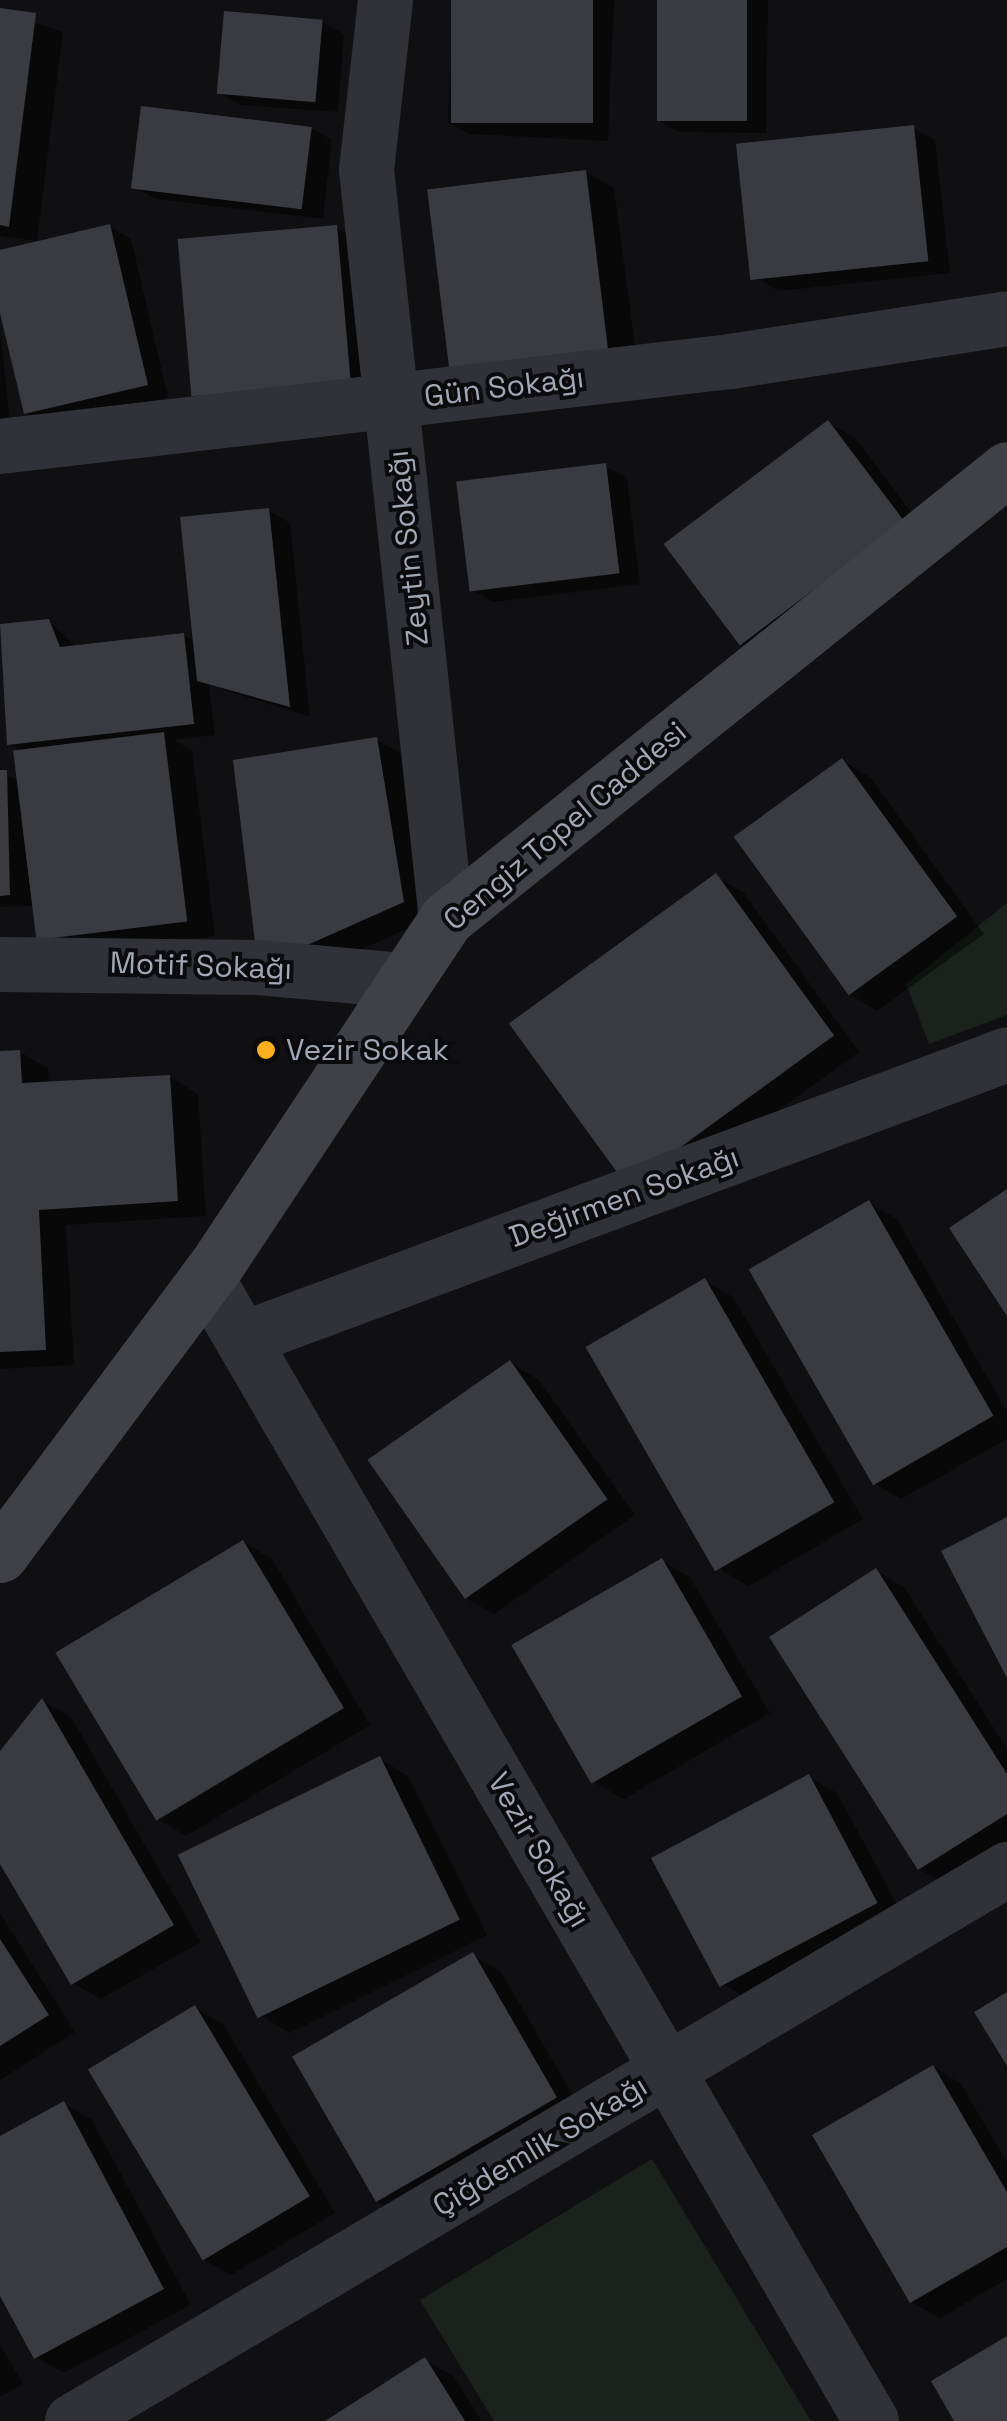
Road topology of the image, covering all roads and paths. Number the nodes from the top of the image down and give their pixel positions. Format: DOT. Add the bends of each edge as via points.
graph roads {
  1 [pos="385,0"];
  2 [pos="1007,318"];
  3 [pos="393,400"];
  4 [pos="0,446"];
  5 [pos="1007,469"];
  6 [pos="446,918"];
  7 [pos="0,964"];
  8 [pos="402,980"];
  9 [pos="1007,1054"];
  10 [pos="207,1279"];
  11 [pos="242,1340"];
  12 [pos="0,1555"];
  13 [pos="1007,1870"];
  14 [pos="667,2070"];
  15 [pos="72,2421"];
  16 [pos="871,2421"];
  1 -- 3 [label="street, Zeytin Sokağı" via="366,169"];
  2 -- 3 [label="street, Gün Sokağı"];
  3 -- 4 [label="street, Gün Sokağı"];
  3 -- 6 [label="street, Zeytin Sokağı"];
  5 -- 6 [label="street, Cengiz Topel Caddesi"];
  6 -- 8 [label="street, Cengiz Topel Caddesi"];
  7 -- 8 [label="street, Motif Sokağı" via="258,967"];
  8 -- 10 [label="street, Cengiz Topel Caddesi"];
  9 -- 11 [label="street, Değirmen Sokağı"];
  10 -- 11 [label="street, Vezir Sokağı"];
  10 -- 12 [label="street, Cengiz Topel Caddesi"];
  11 -- 14 [label="street, Vezir Sokağı"];
  13 -- 14 [label="street, Çiğdemlik Sokağı"];
  14 -- 15 [label="street, Çiğdemlik Sokağı"];
  14 -- 16 [label="street, Vezir Sokağı"];
}
